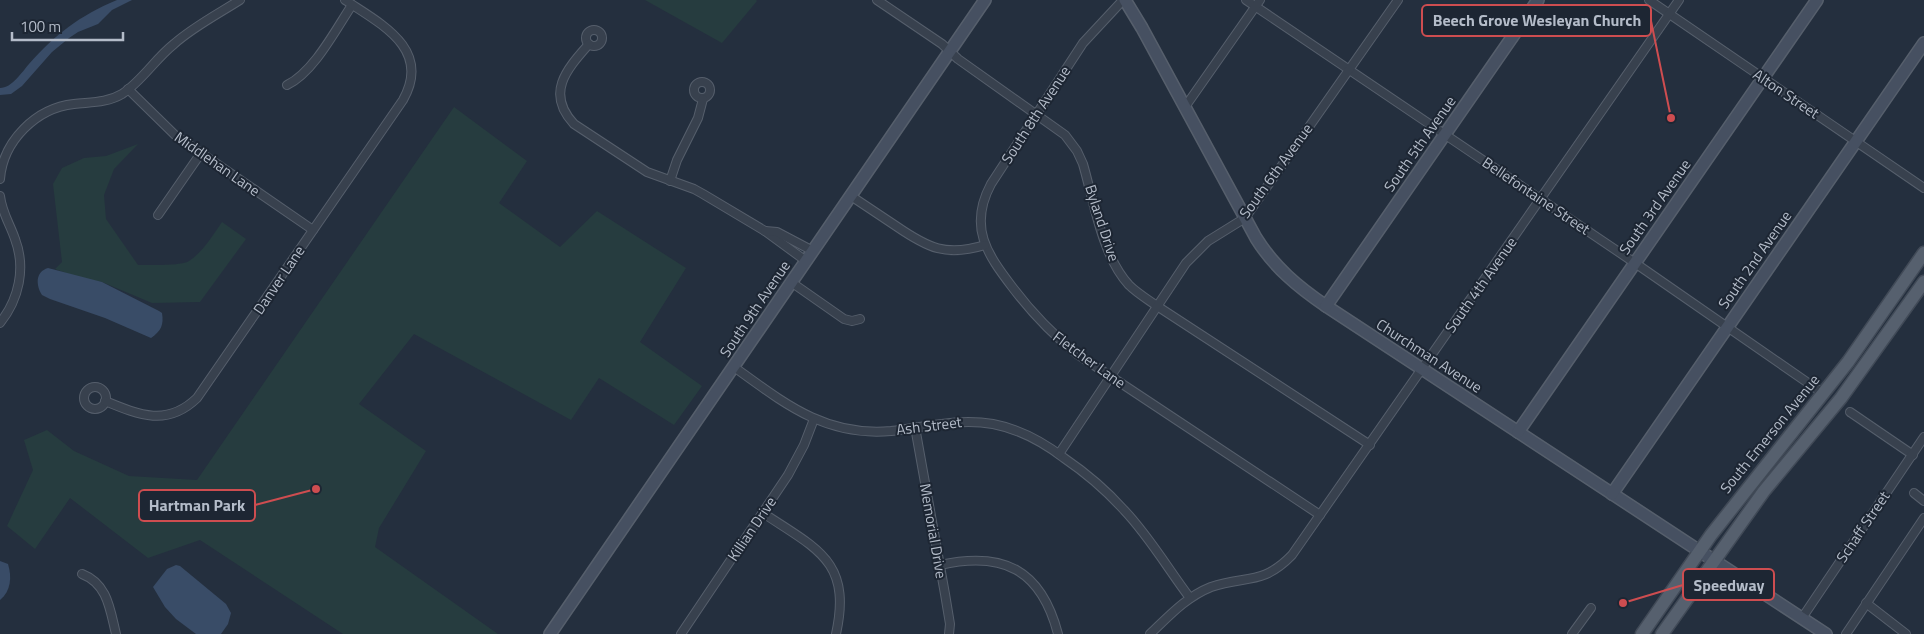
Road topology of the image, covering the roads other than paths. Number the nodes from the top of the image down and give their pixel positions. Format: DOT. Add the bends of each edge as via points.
graph roads {
  1 [pos="240,0"];
  2 [pos="877,0"];
  3 [pos="985,0"];
  4 [pos="1124,0"];
  5 [pos="1246,0"];
  6 [pos="1398,0"];
  7 [pos="1538,0"];
  8 [pos="1649,0"];
  9 [pos="1679,0"];
  10 [pos="1817,0"];
  11 [pos="349,2"];
  12 [pos="1258,3"];
  13 [pos="1669,14"];
  14 [pos="1924,43"];
  15 [pos="589,44"];
  16 [pos="950,52"];
  17 [pos="1349,70"];
  18 [pos="1763,78"];
  19 [pos="287,85"];
  20 [pos="128,89"];
  21 [pos="703,99"];
  22 [pos="1185,107"];
  23 [pos="1036,114"];
  24 [pos="1445,135"];
  25 [pos="1856,141"];
  26 [pos="201,153"];
  27 [pos="0,179"];
  28 [pos="670,181"];
  29 [pos="1924,188"];
  30 [pos="0,196"];
  31 [pos="851,196"];
  32 [pos="1541,200"];
  33 [pos="158,215"];
  34 [pos="1245,218"];
  35 [pos="313,230"];
  36 [pos="764,231"];
  37 [pos="985,244"];
  38 [pos="813,251"];
  39 [pos="1923,258"];
  40 [pos="806,261"];
  41 [pos="1635,263"];
  42 [pos="791,282"];
  43 [pos="1924,282"];
  44 [pos="1157,306"];
  45 [pos="1326,306"];
  46 [pos="860,320"];
  47 [pos="0,323"];
  48 [pos="1726,328"];
  49 [pos="734,367"];
  50 [pos="1423,369"];
  51 [pos="1110,376"];
  52 [pos="1824,394"];
  53 [pos="106,401"];
  54 [pos="1850,412"];
  55 [pos="814,419"];
  56 [pos="914,428"];
  57 [pos="1518,432"];
  58 [pos="1924,437"];
  59 [pos="1370,445"];
  60 [pos="1059,454"];
  61 [pos="1913,455"];
  62 [pos="1612,494"];
  63 [pos="1914,494"];
  64 [pos="1924,500"];
  65 [pos="763,513"];
  66 [pos="1320,515"];
  67 [pos="1924,518"];
  68 [pos="1699,552"];
  69 [pos="1714,560"];
  70 [pos="940,565"];
  71 [pos="82,574"];
  72 [pos="1190,598"];
  73 [pos="1866,604"];
  74 [pos="1591,608"];
  75 [pos="1802,618"];
  76 [pos="116,634"];
  77 [pos="550,634"];
  78 [pos="681,634"];
  79 [pos="836,634"];
  80 [pos="949,634"];
  81 [pos="1058,634"];
  82 [pos="1150,634"];
  83 [pos="1572,634"];
  84 [pos="1642,634"];
  85 [pos="1662,634"];
  86 [pos="1826,634"];
  87 [pos="1846,634"];
  88 [pos="1906,634"];
  1 -- 20 [label="street" via="178,40"];
  2 -- 16 [label="street, Byland Drive"];
  3 -- 16 [label="street, South 9th Avenue"];
  4 -- 22 [label="street, Churchman Avenue"];
  4 -- 23 [label="street, South 8th Avenue" via="1084,43"];
  5 -- 12 [label="street, Bellefontaine Street"];
  6 -- 17 [label="street, South 6th Avenue"];
  7 -- 24 [label="street, South 5th Avenue"];
  8 -- 13 [label="street, Alton Street"];
  9 -- 13 [label="street, South 4th Avenue"];
  10 -- 18 [label="street, South 3rd Avenue"];
  11 -- 19 [label="street" via="306,72"];
  11 -- 35 [label="street, Danver Lane" via="401,40 410,59 411,76 403,100"];
  12 -- 17 [label="street, Bellefontaine Street"];
  12 -- 22 [label="street"];
  13 -- 18 [label="street, Alton Street"];
  13 -- 32 [label="street, South 4th Avenue"];
  14 -- 25 [label="street, South 2nd Avenue"];
  15 -- 28 [label="street" via="569,67 562,83 560,96 567,116 640,168"];
  16 -- 23 [label="street, Byland Drive"];
  16 -- 31 [label="street, South 9th Avenue"];
  17 -- 24 [label="street, Bellefontaine Street"];
  17 -- 34 [label="street, South 6th Avenue"];
  18 -- 25 [label="street, Alton Street"];
  18 -- 41 [label="street, South 3rd Avenue"];
  20 -- 26 [label="street, Middlehan Lane" via="175,135"];
  20 -- 27 [label="street" via="109,100 68,105 39,116 13,142 4,159"];
  21 -- 28 [label="street"];
  22 -- 34 [label="street, Churchman Avenue"];
  23 -- 37 [label="street, South 8th Avenue" via="988,190 981,217"];
  23 -- 44 [label="street, Byland Drive" via="1063,133 1076,148 1113,262 1131,286"];
  24 -- 32 [label="street, Bellefontaine Street"];
  24 -- 45 [label="street, South 5th Avenue"];
  25 -- 29 [label="street, Alton Street"];
  25 -- 48 [label="street, South 2nd Avenue"];
  26 -- 33 [label="street"];
  26 -- 35 [label="street, Middlehan Lane"];
  28 -- 36 [label="street" via="694,188"];
  30 -- 47 [label="street" via="4,215 17,244 21,270 14,300"];
  31 -- 37 [label="street" via="928,246 954,251"];
  31 -- 38 [label="street, South 9th Avenue"];
  32 -- 41 [label="street, Bellefontaine Street"];
  32 -- 50 [label="street, South 4th Avenue"];
  34 -- 44 [label="street, South 6th Avenue" via="1198,251"];
  34 -- 45 [label="street, Churchman Avenue" via="1277,267"];
  35 -- 53 [label="street, Danver Lane" via="192,403 175,412 153,416 138,414"];
  36 -- 38 [label="street" via="777,232"];
  36 -- 40 [label="street"];
  37 -- 51 [label="street, Fletcher Lane" via="992,261 1036,318 1055,337"];
  38 -- 40 [label="street, South 9th Avenue"];
  39 -- 52 [label="main road, South Emerson Avenue"];
  40 -- 42 [label="street, South 9th Avenue"];
  41 -- 48 [label="street, Bellefontaine Street"];
  41 -- 57 [label="street, South 3rd Avenue"];
  42 -- 46 [label="street" via="844,319"];
  42 -- 49 [label="street, South 9th Avenue"];
  43 -- 69 [label="main road, South Emerson Avenue" via="1841,398 1764,491"];
  44 -- 51 [label="street, South 6th Avenue"];
  44 -- 59 [label="street, Byland Drive"];
  45 -- 50 [label="street, Churchman Avenue"];
  48 -- 52 [label="street, Bellefontaine Street"];
  48 -- 62 [label="street, South 2nd Avenue"];
  49 -- 55 [label="street, Ash Street" via="788,406"];
  49 -- 77 [label="street, South 9th Avenue"];
  50 -- 57 [label="street, Churchman Avenue"];
  50 -- 59 [label="street, South 4th Avenue"];
  51 -- 60 [label="street, South 6th Avenue"];
  51 -- 66 [label="street, Fletcher Lane"];
  52 -- 68 [label="main road, South Emerson Avenue"];
  54 -- 61 [label="street"];
  55 -- 56 [label="street, Ash Street" via="828,425 873,432"];
  55 -- 65 [label="street, Killian Drive" via="795,463"];
  56 -- 60 [label="street, Ash Street" via="963,421 994,424 1021,432"];
  56 -- 70 [label="street, Memorial Drive"];
  57 -- 62 [label="street, Churchman Avenue"];
  58 -- 61 [label="street, Schaff Street"];
  59 -- 66 [label="street, South 4th Avenue"];
  60 -- 72 [label="street, Ash Street" via="1094,480 1124,509"];
  61 -- 75 [label="street, Schaff Street"];
  62 -- 68 [label="street, Churchman Avenue"];
  63 -- 64 [label="street"];
  65 -- 78 [label="street, Killian Drive"];
  65 -- 79 [label="street" via="815,547 832,569 841,599"];
  66 -- 72 [label="street, South 4th Avenue" via="1292,555 1274,571 1255,579 1212,587"];
  67 -- 73 [label="street"];
  68 -- 69 [label="street, Churchman Avenue"];
  68 -- 84 [label="main road, South Emerson Avenue"];
  69 -- 75 [label="street, Churchman Avenue"];
  69 -- 85 [label="main road, South Emerson Avenue"];
  70 -- 80 [label="street, Memorial Drive"];
  70 -- 81 [label="street" via="979,560 1012,568 1032,582 1045,598"];
  71 -- 76 [label="street" via="96,581 104,593"];
  72 -- 82 [label="street, South 4th Avenue"];
  73 -- 87 [label="street"];
  73 -- 88 [label="street"];
  74 -- 83 [label="street"];
  75 -- 86 [label="street, Churchman Avenue"];
}
